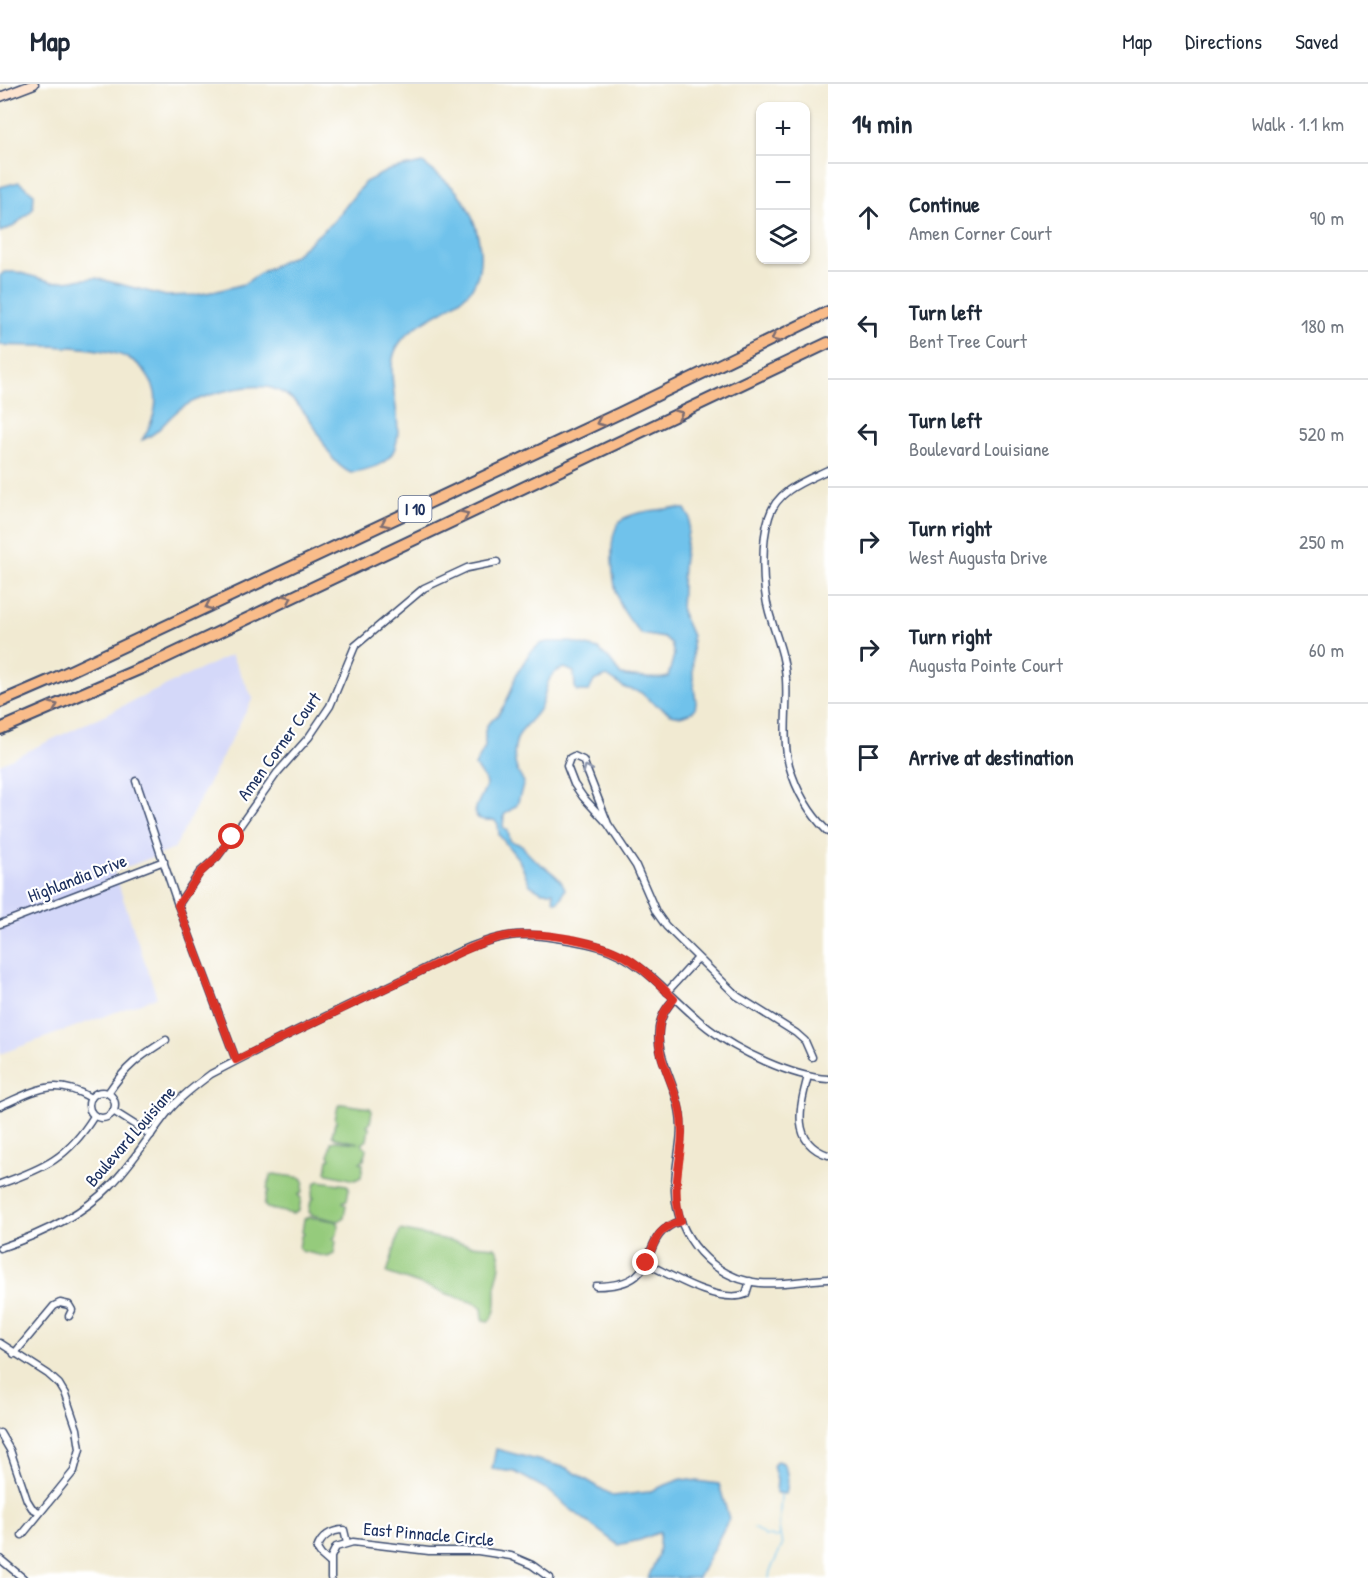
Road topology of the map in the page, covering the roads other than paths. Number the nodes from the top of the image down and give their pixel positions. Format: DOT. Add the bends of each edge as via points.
graph roads {
  1 [pos="34,84"];
  2 [pos="0,97"];
  3 [pos="828,312"];
  4 [pos="828,344"];
  5 [pos="828,470"];
  6 [pos="497,562"];
  7 [pos="0,702"];
  8 [pos="0,729"];
  9 [pos="136,781"];
  10 [pos="608,824"];
  11 [pos="828,832"];
  12 [pos="164,861"];
  13 [pos="178,905"];
  14 [pos="0,924"];
  15 [pos="698,958"];
  16 [pos="667,992"];
  17 [pos="674,999"];
  18 [pos="166,1040"];
  19 [pos="812,1057"];
  20 [pos="236,1060"];
  21 [pos="808,1076"];
  22 [pos="828,1078"];
  23 [pos="108,1093"];
  24 [pos="90,1098"];
  25 [pos="0,1106"];
  26 [pos="113,1112"];
  27 [pos="94,1116"];
  28 [pos="151,1135"];
  29 [pos="828,1155"];
  30 [pos="0,1184"];
  31 [pos="681,1221"];
  32 [pos="0,1248"];
  33 [pos="646,1263"];
  34 [pos="828,1279"];
  35 [pos="750,1281"];
  36 [pos="596,1287"];
  37 [pos="69,1316"];
  38 [pos="0,1343"];
  39 [pos="7,1349"];
  40 [pos="14,1354"];
  41 [pos="0,1356"];
  42 [pos="0,1433"];
  43 [pos="39,1512"];
  44 [pos="22,1535"];
  45 [pos="347,1543"];
  46 [pos="0,1560"];
  47 [pos="330,1563"];
  48 [pos="23,1578"];
  49 [pos="331,1578"];
  50 [pos="550,1578"];
  1 -- 2 [label="street"];
  3 -- 7 [label="highway, I 10, one-way"];
  8 -- 4 [label="highway, I 10, one-way" via="158,661"];
  5 -- 11 [label="street" via="790,488 774,506 765,534 763,583 786,677 789,764 808,806"];
  6 -- 13 [label="street, Amen Corner Court" via="467,568 424,588 355,646 330,706 309,737 277,773"];
  9 -- 12 [label="street"];
  10 -- 10 [label="street, one-way" via="583,760 570,758 567,766 574,784"];
  10 -- 15 [label="street" via="636,866 656,912"];
  12 -- 13 [label="street"];
  12 -- 14 [label="street, Highlandia Drive"];
  13 -- 20 [label="street"];
  15 -- 16 [label="street"];
  15 -- 19 [label="street" via="737,996 796,1033 805,1041"];
  16 -- 17 [label="street, Boulevard Louisiane"];
  16 -- 20 [label="street, Boulevard Louisiane" via="629,959 610,949 516,935 489,940 463,951"];
  17 -- 21 [label="street, Boulevard Louisiane" via="710,1030 767,1062"];
  17 -- 31 [label="street" via="665,1009 658,1033 680,1112 682,1134 675,1192"];
  18 -- 23 [label="street" via="137,1058"];
  20 -- 28 [label="street, Boulevard Louisiane" via="189,1091"];
  21 -- 22 [label="street, Boulevard Louisiane"];
  21 -- 29 [label="street" via="799,1118 802,1132 818,1152"];
  23 -- 24 [label="street" via="99,1092"];
  23 -- 26 [label="street" via="114,1101"];
  24 -- 25 [label="street" via="58,1085"];
  24 -- 27 [label="street" via="89,1108"];
  26 -- 27 [label="street" via="106,1118"];
  26 -- 28 [label="street"];
  27 -- 30 [label="street" via="58,1158"];
  28 -- 32 [label="street, Boulevard Louisiane" via="109,1187 88,1204 22,1241"];
  31 -- 33 [label="street" via="658,1234"];
  31 -- 35 [label="street" via="688,1237 709,1261"];
  33 -- 35 [label="street" via="695,1287 731,1298 746,1294"];
  33 -- 36 [label="street" via="626,1284"];
  34 -- 35 [label="street"];
  37 -- 40 [label="street" via="69,1305 54,1306"];
  38 -- 39 [label="street"];
  39 -- 40 [label="street"];
  39 -- 41 [label="street"];
  40 -- 43 [label="street" via="59,1384 77,1429 80,1449 74,1471"];
  42 -- 43 [label="street" via="27,1500"];
  43 -- 44 [label="street"];
  45 -- 47 [label="street, East Pinnacle Circle" via="336,1548"];
  45 -- 47 [label="street" via="344,1530 334,1530 319,1543 317,1549"];
  45 -- 50 [label="street, East Pinnacle Circle" via="510,1556"];
  46 -- 48 [label="street"];
  47 -- 49 [label="street"];
}
